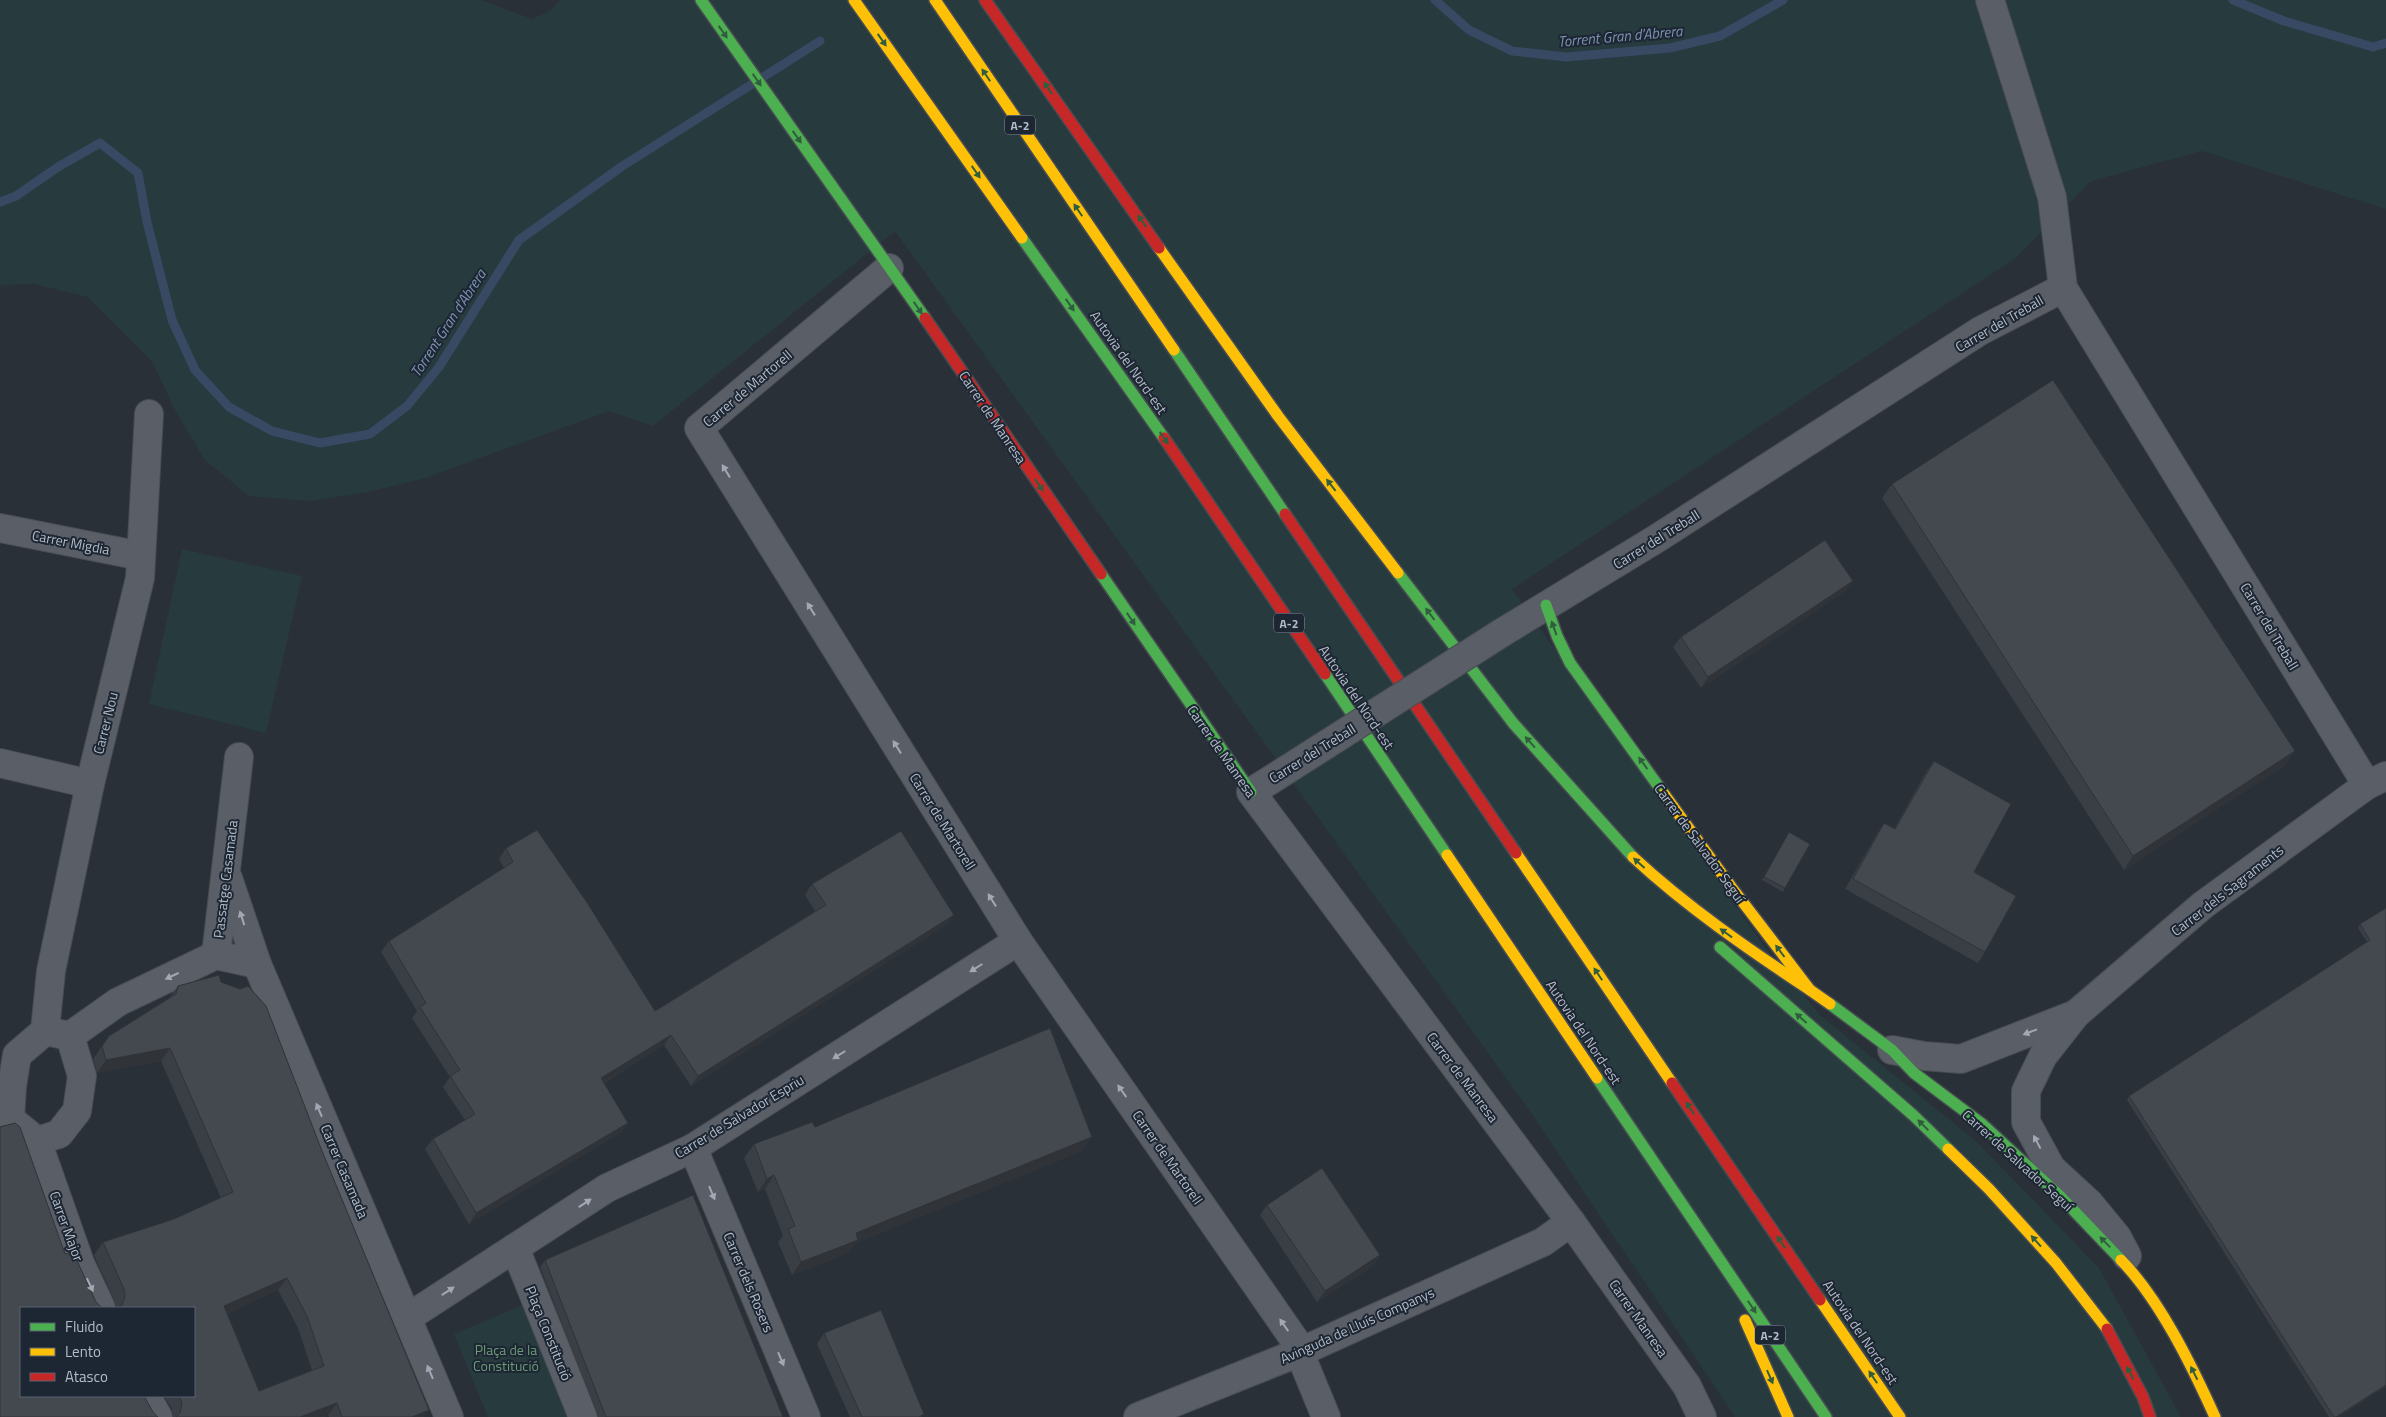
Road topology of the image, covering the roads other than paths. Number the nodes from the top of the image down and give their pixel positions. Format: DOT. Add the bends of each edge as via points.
graph roads {
  1 [pos="701,0"];
  2 [pos="854,0"];
  3 [pos="935,0"];
  4 [pos="985,0"];
  5 [pos="1990,0"];
  6 [pos="889,268"];
  7 [pos="2062,288"];
  8 [pos="149,414"];
  9 [pos="0,528"];
  10 [pos="141,556"];
  11 [pos="1546,605"];
  12 [pos="239,756"];
  13 [pos="0,763"];
  14 [pos="2377,781"];
  15 [pos="90,784"];
  16 [pos="1260,786"];
  17 [pos="226,870"];
  18 [pos="1675,896"];
  19 [pos="1018,941"];
  20 [pos="216,955"];
  21 [pos="257,964"];
  22 [pos="1810,990"];
  23 [pos="2076,1014"];
  24 [pos="58,1033"];
  25 [pos="1892,1050"];
  26 [pos="5,1118"];
  27 [pos="37,1141"];
  28 [pos="693,1148"];
  29 [pos="1571,1222"];
  30 [pos="515,1248"];
  31 [pos="1715,1252"];
  32 [pos="2139,1278"];
  33 [pos="101,1307"];
  34 [pos="407,1318"];
  35 [pos="1300,1352"];
  36 [pos="147,1397"];
  37 [pos="158,1417"];
  38 [pos="449,1417"];
  39 [pos="583,1417"];
  40 [pos="806,1417"];
  41 [pos="1138,1417"];
  42 [pos="1326,1417"];
  43 [pos="1702,1417"];
  44 [pos="1788,1417"];
  45 [pos="1826,1417"];
  46 [pos="1900,1417"];
  47 [pos="2150,1417"];
  48 [pos="2215,1417"];
  1 -- 6 [label="main road, Carrer de Manresa, one-way"];
  2 -- 31 [label="main road, Autovia del Nord-est / A-2, one-way" via="1179,459"];
  46 -- 3 [label="main road, Autovia del Nord-est / A-2, one-way"];
  18 -- 4 [label="main road, one-way" via="1633,856 1513,723 1278,416"];
  5 -- 7 [label="street, Carrer del Treball" via="2052,196"];
  6 -- 16 [label="main road, Carrer de Manresa, one-way"];
  19 -- 6 [label="street, Carrer de Martorell, one-way" via="699,428"];
  7 -- 11 [label="street, Carrer del Treball" via="1980,331 1649,544"];
  7 -- 14 [label="street, Carrer del Treball"];
  8 -- 10 [label="street, Carrer Nou"];
  9 -- 10 [label="street, Carrer Migdia"];
  10 -- 15 [label="street, Carrer Nou" via="140,578"];
  11 -- 16 [label="street, Carrer del Treball, bridge"];
  22 -- 11 [label="main road, Carrer de Salvador Seguí, one-way" via="1726,880 1570,663"];
  12 -- 17 [label="street, Passatge Casamada"];
  13 -- 15 [label="street"];
  14 -- 23 [label="street, Carrer dels Sagraments" via="2203,905"];
  15 -- 24 [label="street, Carrer Nou" via="51,971"];
  16 -- 29 [label="street, Carrer de Manresa"];
  17 -- 20 [label="street, Passatge Casamada"];
  21 -- 17 [label="street, Carrer Casamada, one-way"];
  22 -- 18 [label="main road, one-way"];
  47 -- 18 [label="main road, one-way" via="2105,1326 2056,1263 1989,1189 1912,1115 1724,951"];
  19 -- 28 [label="street, Carrer de Salvador Espriu, one-way"];
  35 -- 19 [label="street, Carrer de Martorell, one-way"];
  20 -- 21 [label="street"];
  20 -- 24 [label="street, Passatge Casamada, one-way"];
  34 -- 21 [label="street, Carrer Casamada, one-way"];
  22 -- 25 [label="main road, Carrer de Salvador Seguí"];
  23 -- 25 [label="street, Carrer de Salvador Seguí, one-way" via="1961,1059"];
  32 -- 23 [label="street, Carrer de Salvador Seguí, one-way" via="2118,1238 2089,1203 2051,1168 2026,1122 2026,1091 2043,1056"];
  24 -- 26 [label="street" via="17,1055"];
  24 -- 27 [label="street" via="82,1076 77,1111 59,1134"];
  32 -- 25 [label="main road, Carrer de Salvador Seguí, one-way" via="2032,1170 1982,1124 1914,1073"];
  26 -- 27 [label="street"];
  27 -- 33 [label="street, Carrer Major, one-way" via="80,1263"];
  30 -- 28 [label="street, Carrer de Salvador Espriu, one-way" via="607,1188"];
  28 -- 40 [label="street, Carrer dels Rosers, one-way"];
  29 -- 35 [label="street, Avinguda de Lluís Companys" via="1543,1242"];
  29 -- 43 [label="street, Carrer Manresa" via="1687,1386"];
  34 -- 30 [label="street, Carrer de Salvador Espriu, one-way"];
  30 -- 39 [label="street, Plaça Constitució"];
  31 -- 44 [label="main road, one-way"];
  31 -- 45 [label="main road, Autovia del Nord-est / A-2, one-way"];
  48 -- 32 [label="main road, Carrer de Salvador Seguí, one-way" via="2194,1371"];
  38 -- 34 [label="street, Carrer Casamada, one-way"];
  35 -- 41 [label="street, Avinguda de Lluís Companys"];
  35 -- 42 [label="street, Carrer de Martorell"];
  36 -- 37 [label="street"];
}
